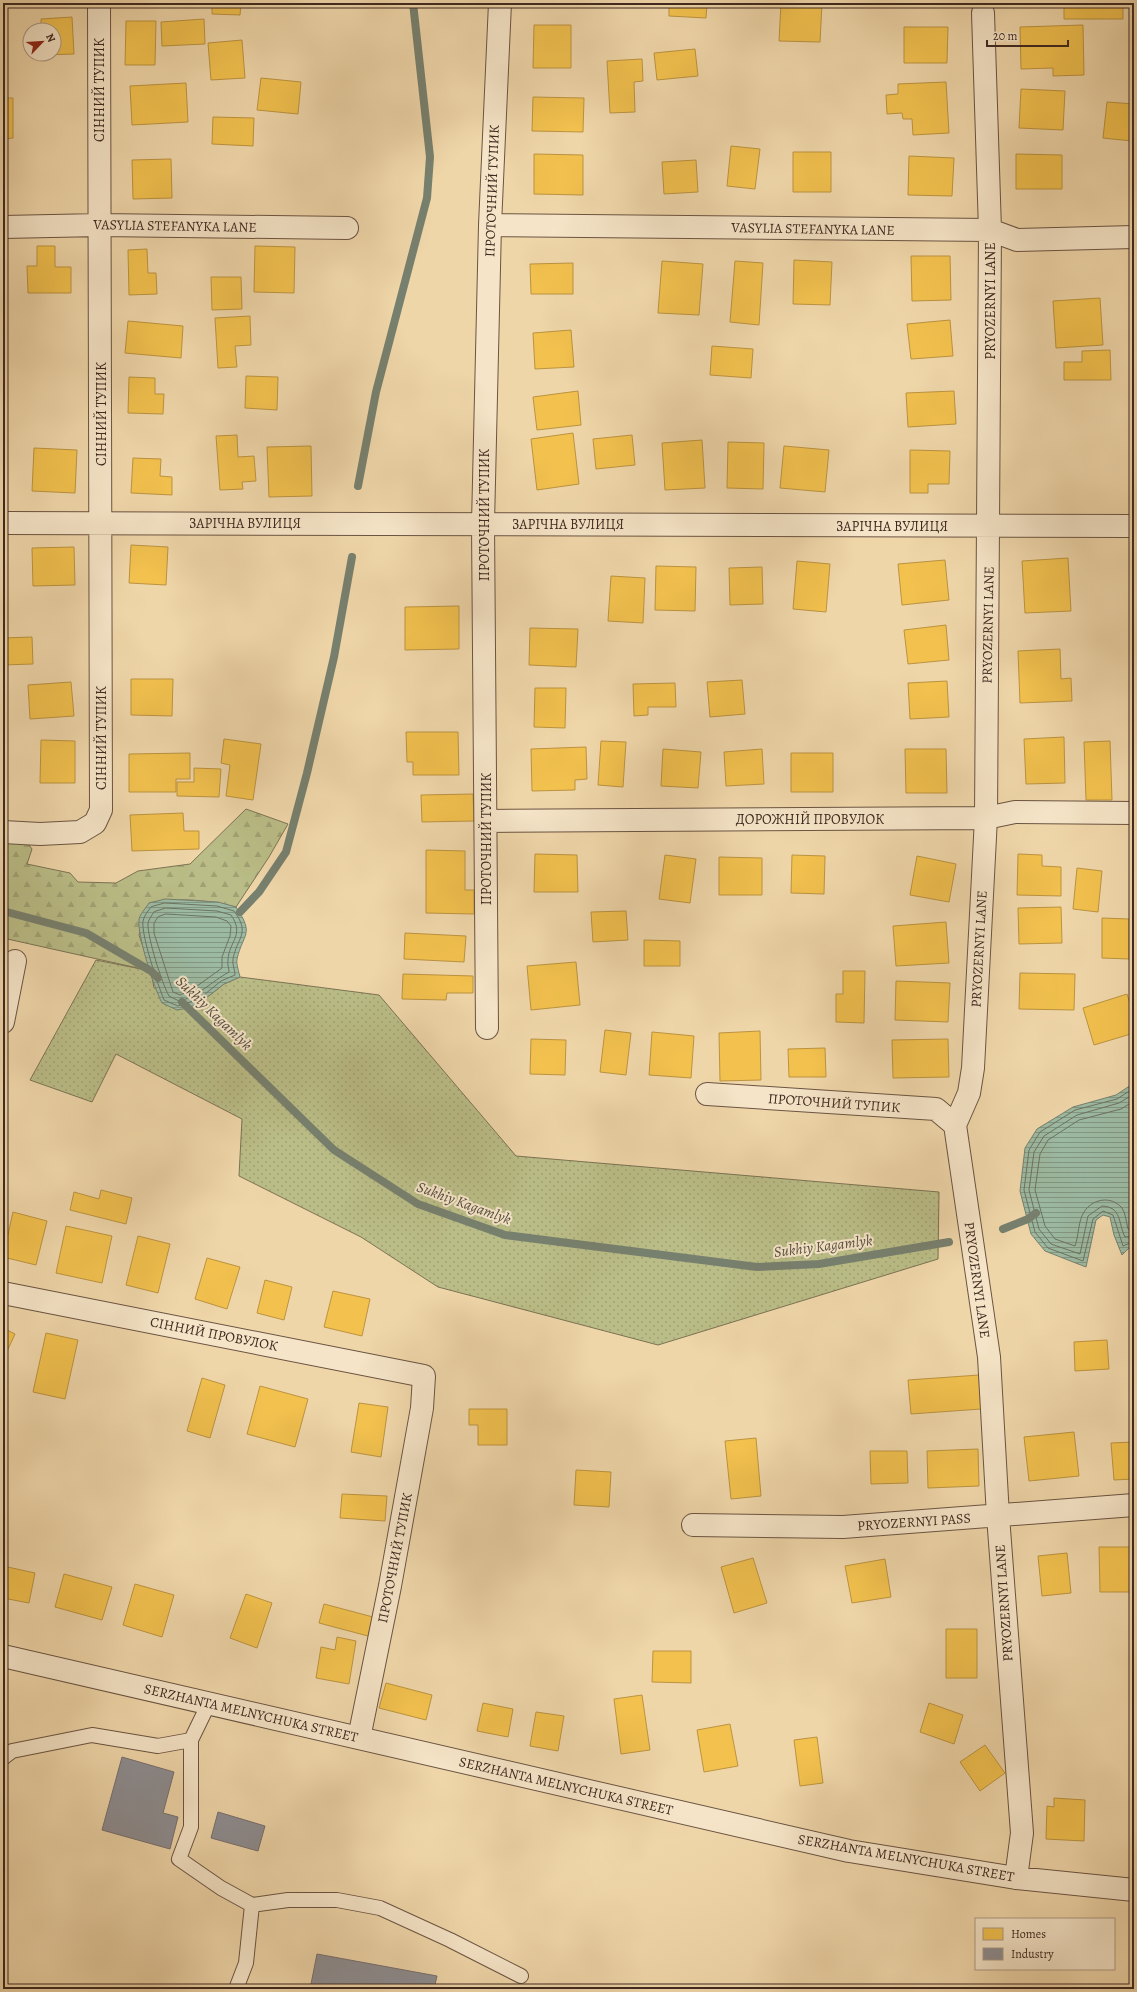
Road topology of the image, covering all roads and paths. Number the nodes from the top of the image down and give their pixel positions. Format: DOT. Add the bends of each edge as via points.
graph roads {
  1 [pos="99,3"];
  2 [pos="500,3"];
  3 [pos="983,13"];
  4 [pos="100,225"];
  5 [pos="490,225"];
  6 [pos="3,228"];
  7 [pos="347,228"];
  8 [pos="990,230"];
  9 [pos="1134,237"];
  10 [pos="3,523"];
  11 [pos="101,523"];
  12 [pos="483,524"];
  13 [pos="989,526"];
  14 [pos="1134,526"];
  15 [pos="1134,813"];
  16 [pos="986,818"];
  17 [pos="486,821"];
  18 [pos="3,832"];
  19 [pos="15,961"];
  20 [pos="6,985"];
  21 [pos="3,1022"];
  22 [pos="487,1028"];
  23 [pos="707,1094"];
  24 [pos="955,1125"];
  25 [pos="3,1292"];
  26 [pos="424,1376"];
  27 [pos="1134,1505"];
  28 [pos="998,1516"];
  29 [pos="693,1525"];
  30 [pos="3,1656"];
  31 [pos="208,1703"];
  32 [pos="359,1738"];
  33 [pos="191,1740"];
  34 [pos="3,1758"];
  35 [pos="1016,1878"];
  36 [pos="1134,1890"];
  37 [pos="252,1905"];
  38 [pos="521,1976"];
  39 [pos="236,1989"];
  1 -- 4 [label="street, СІННИЙ ТУПИК"];
  2 -- 5 [label="street, ПРОТОЧНИЙ ТУПИК"];
  3 -- 8 [label="street, PRYOZERNYI LANE"];
  4 -- 6 [label="street, VASYLIA STEFANYKA LANE"];
  4 -- 7 [label="street, VASYLIA STEFANYKA LANE"];
  4 -- 11 [label="street, СІННИЙ ТУПИК"];
  5 -- 8 [label="street, VASYLIA STEFANYKA LANE"];
  5 -- 12 [label="street, ПРОТОЧНИЙ ТУПИК"];
  8 -- 9 [label="street, VASYLIA STEFANYKA LANE" via="1017,240"];
  8 -- 13 [label="street, PRYOZERNYI LANE"];
  10 -- 11 [label="street, ЗАРІЧНА ВУЛИЦЯ"];
  11 -- 12 [label="street, ЗАРІЧНА ВУЛИЦЯ"];
  11 -- 18 [label="street, СІННИЙ ТУПИК" via="101,810 95,823 80,832"];
  12 -- 13 [label="street, ЗАРІЧНА ВУЛИЦЯ"];
  12 -- 17 [label="street, ПРОТОЧНИЙ ТУПИК"];
  13 -- 14 [label="street, ЗАРІЧНА ВУЛИЦЯ"];
  13 -- 16 [label="street, PRYOZERNYI LANE"];
  15 -- 16 [label="street, ДОРОЖНІЙ ПРОВУЛОК" via="1016,812"];
  16 -- 17 [label="street, ДОРОЖНІЙ ПРОВУЛОК"];
  16 -- 24 [label="street, PRYOZERNYI LANE" via="973,1068 969,1093"];
  17 -- 22 [label="street, ПРОТОЧНИЙ ТУПИК"];
  19 -- 20 [label="street"];
  20 -- 21 [label="street"];
  23 -- 24 [label="street, ПРОТОЧНИЙ ТУПИК" via="936,1110"];
  24 -- 28 [label="street, PRYOZERNYI LANE" via="989,1357"];
  25 -- 26 [label="street, СІННИЙ ПРОВУЛОК"];
  26 -- 32 [label="street, ПРОТОЧНИЙ ТУПИК" via="422,1408 396,1555"];
  27 -- 28 [label="street, PRYOZERNYI PASS"];
  28 -- 29 [label="street, PRYOZERNYI PASS" via="843,1527"];
  28 -- 35 [label="street, PRYOZERNYI LANE" via="1022,1834"];
  30 -- 31 [label="street, SERZHANTA MELNYCHUKA STREET"];
  31 -- 32 [label="street, SERZHANTA MELNYCHUKA STREET"];
  31 -- 33 [label="lane"];
  32 -- 35 [label="street, SERZHANTA MELNYCHUKA STREET" via="849,1851"];
  33 -- 34 [label="lane" via="158,1746 92,1735 12,1751"];
  33 -- 37 [label="lane" via="191,1826 179,1859 221,1888"];
  35 -- 36 [label="street, SERZHANTA MELNYCHUKA STREET"];
  37 -- 38 [label="lane" via="288,1900 336,1900 380,1908"];
  37 -- 39 [label="lane" via="246,1963"];
}
